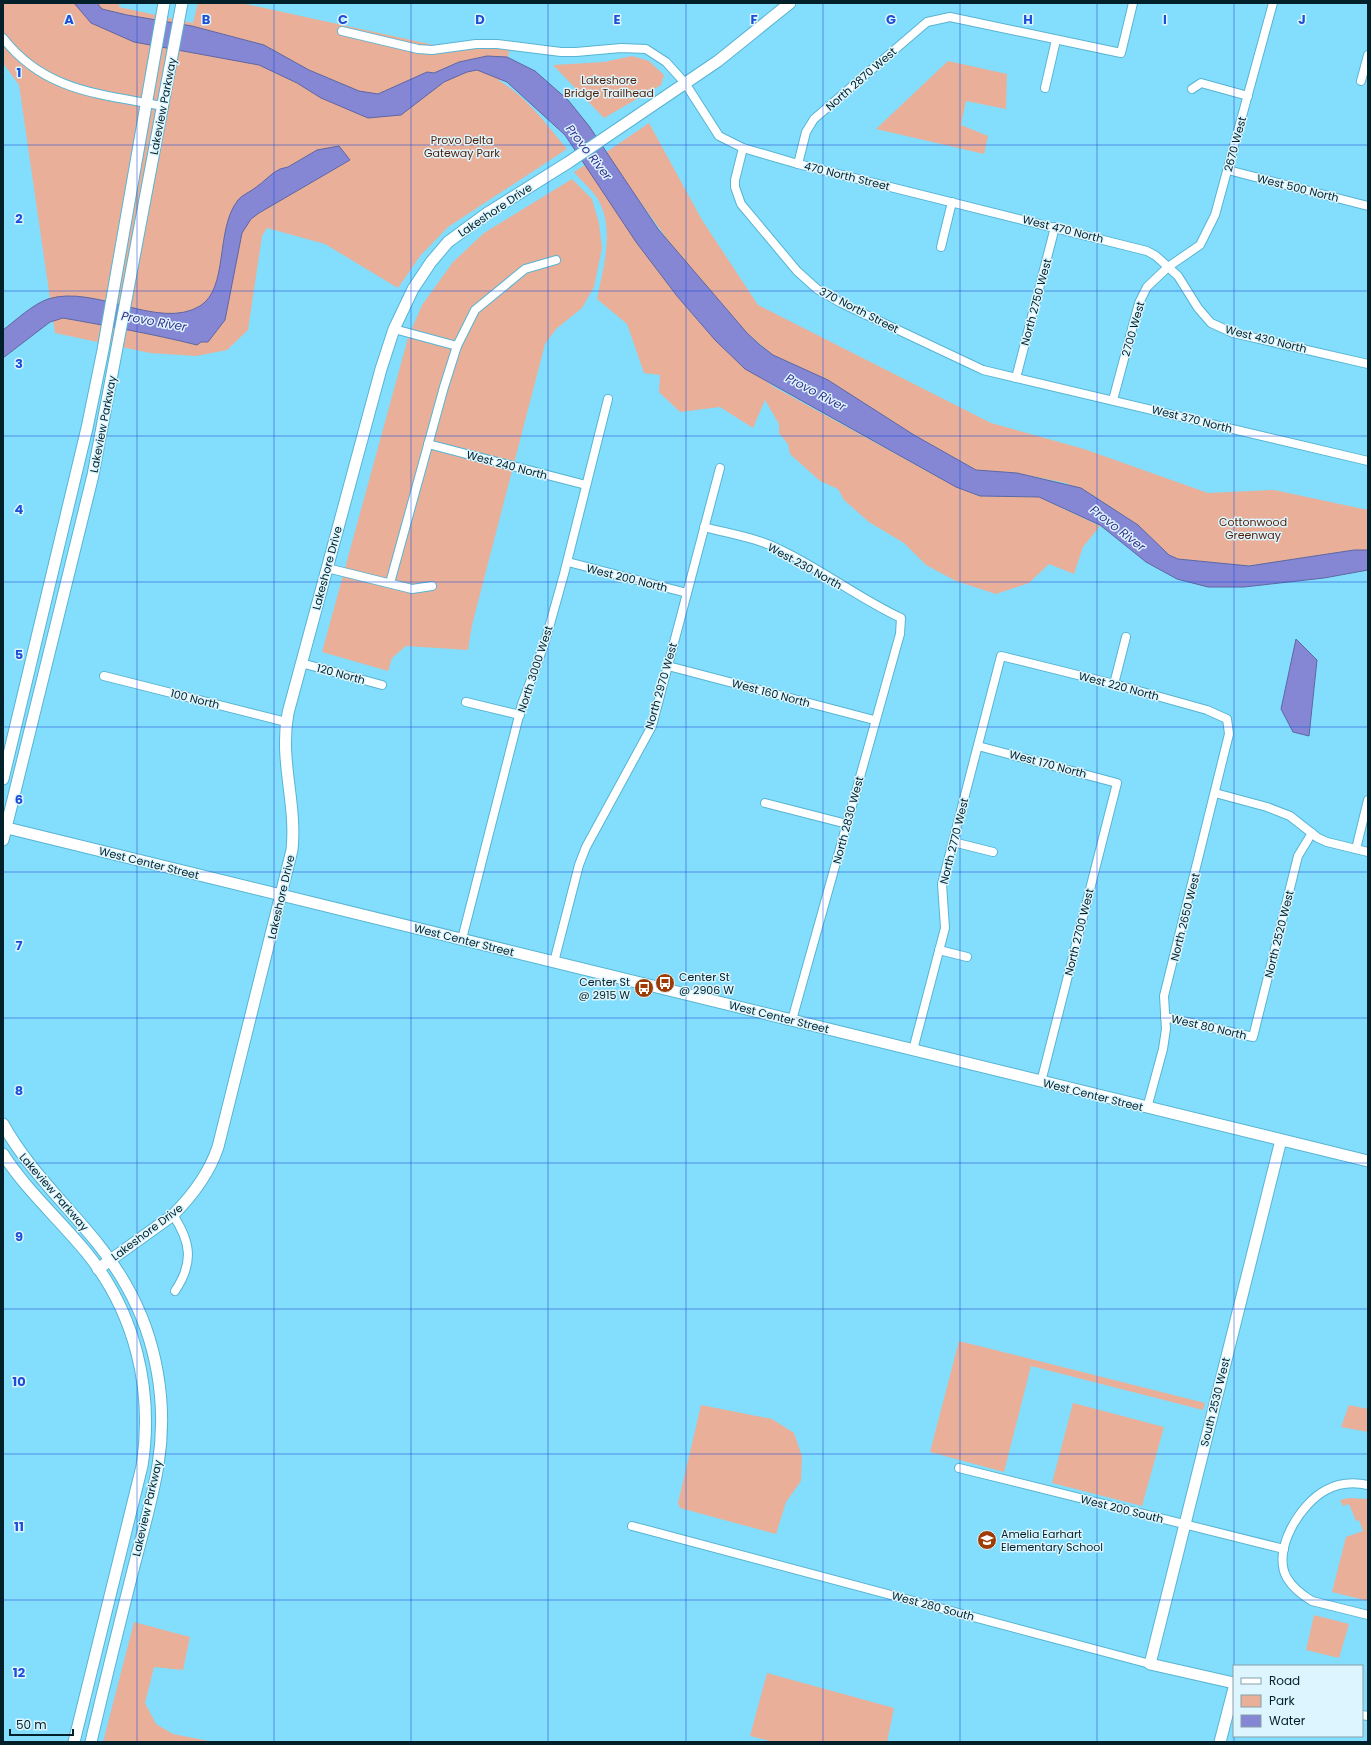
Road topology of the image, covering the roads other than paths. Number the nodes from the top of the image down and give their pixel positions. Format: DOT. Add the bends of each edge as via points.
graph roads {
  1 [pos="164,3"];
  2 [pos="790,3"];
  3 [pos="1133,3"];
  4 [pos="1273,3"];
  5 [pos="182,4"];
  6 [pos="342,31"];
  7 [pos="3,38"];
  8 [pos="1056,40"];
  9 [pos="1368,55"];
  10 [pos="1361,81"];
  11 [pos="685,83"];
  12 [pos="1045,88"];
  13 [pos="1192,89"];
  14 [pos="1248,96"];
  15 [pos="146,103"];
  16 [pos="163,106"];
  17 [pos="743,148"];
  18 [pos="798,164"];
  19 [pos="1228,170"];
  20 [pos="952,202"];
  21 [pos="1368,206"];
  22 [pos="1056,227"];
  23 [pos="941,247"];
  24 [pos="556,260"];
  25 [pos="1168,267"];
  26 [pos="394,329"];
  27 [pos="457,346"];
  28 [pos="1368,364"];
  29 [pos="1016,378"];
  30 [pos="608,399"];
  31 [pos="1113,400"];
  32 [pos="428,444"];
  33 [pos="1368,461"];
  34 [pos="720,468"];
  35 [pos="586,485"];
  36 [pos="704,527"];
  37 [pos="568,562"];
  38 [pos="327,568"];
  39 [pos="390,583"];
  40 [pos="432,586"];
  41 [pos="687,592"];
  42 [pos="901,618"];
  43 [pos="1126,638"];
  44 [pos="1001,656"];
  45 [pos="301,663"];
  46 [pos="668,666"];
  47 [pos="104,676"];
  48 [pos="1114,684"];
  49 [pos="382,685"];
  50 [pos="466,702"];
  51 [pos="520,715"];
  52 [pos="874,720"];
  53 [pos="286,722"];
  54 [pos="1229,726"];
  55 [pos="978,746"];
  56 [pos="3,779"];
  57 [pos="1117,782"];
  58 [pos="1215,793"];
  59 [pos="1368,800"];
  60 [pos="765,803"];
  61 [pos="847,824"];
  62 [pos="5,827"];
  63 [pos="1312,833"];
  64 [pos="3,840"];
  65 [pos="953,842"];
  66 [pos="1356,849"];
  67 [pos="993,852"];
  68 [pos="1368,852"];
  69 [pos="282,895"];
  70 [pos="462,939"];
  71 [pos="939,950"];
  72 [pos="967,957"];
  73 [pos="554,962"];
  74 [pos="1165,1017"];
  75 [pos="792,1020"];
  76 [pos="1253,1037"];
  77 [pos="913,1050"];
  78 [pos="1041,1082"];
  79 [pos="1147,1108"];
  80 [pos="3,1124"];
  81 [pos="1281,1140"];
  82 [pos="3,1154"];
  83 [pos="1368,1161"];
  84 [pos="173,1215"];
  85 [pos="110,1260"];
  86 [pos="98,1269"];
  87 [pos="176,1291"];
  88 [pos="959,1468"];
  89 [pos="1368,1485"];
  90 [pos="1185,1525"];
  91 [pos="632,1526"];
  92 [pos="1284,1549"];
  93 [pos="1368,1616"];
  94 [pos="1150,1664"];
  95 [pos="1233,1683"];
  96 [pos="1233,1692"];
  97 [pos="74,1742"];
  98 [pos="91,1742"];
  99 [pos="1220,1742"];
  1 -- 15 [label="street, Lakeview Parkway"];
  2 -- 11 [label="street, Lakeshore Drive" via="734,50"];
  3 -- 8 [label="street" via="1121,53"];
  4 -- 14 [label="street, 2670 West"];
  5 -- 16 [label="street, Lakeview Parkway"];
  6 -- 11 [label="street" via="432,50 476,44 568,52 646,49 666,62"];
  7 -- 15 [label="street" via="28,65 58,83"];
  8 -- 12 [label="street"];
  8 -- 18 [label="street, North 2870 West" via="950,17 927,22 814,119 806,132"];
  9 -- 10 [label="street"];
  11 -- 17 [label="street" via="719,136"];
  11 -- 26 [label="street, Lakeshore Drive" via="569,162 486,214 448,242 413,289"];
  13 -- 14 [label="street" via="1201,84"];
  14 -- 19 [label="street, 2670 West"];
  15 -- 16 [label="street"];
  15 -- 56 [label="street, Lakeview Parkway" via="103,350 76,475"];
  16 -- 62 [label="street, Lakeview Parkway" via="89,497"];
  17 -- 18 [label="street, 470 North Street"];
  17 -- 29 [label="street, 370 North Street" via="735,180 740,204 797,271 817,289 840,303 983,370"];
  18 -- 20 [label="street, 470 North Street"];
  19 -- 21 [label="street, West 500 North"];
  19 -- 25 [label="street, 2670 West" via="1215,215 1200,245"];
  20 -- 22 [label="street, West 470 North"];
  20 -- 23 [label="street"];
  22 -- 25 [label="street, West 470 North" via="1147,251"];
  22 -- 29 [label="street, North 2750 West"];
  24 -- 27 [label="street" via="525,269 475,310"];
  25 -- 28 [label="street, West 430 North" via="1178,276 1198,308 1211,323 1232,332"];
  25 -- 31 [label="street, 2700 West" via="1147,286 1139,302"];
  26 -- 27 [label="street"];
  26 -- 38 [label="street, Lakeshore Drive" via="380,369"];
  27 -- 32 [label="street"];
  29 -- 31 [label="street, West 370 North"];
  30 -- 35 [label="street, North 3000 West"];
  31 -- 33 [label="street, West 370 North"];
  32 -- 35 [label="street, West 240 North"];
  32 -- 39 [label="street"];
  34 -- 36 [label="street, North 2970 West"];
  35 -- 37 [label="street, North 3000 West"];
  36 -- 41 [label="street, North 2970 West"];
  36 -- 42 [label="street, West 230 North" via="762,542 783,551 882,610"];
  37 -- 41 [label="street, West 200 North"];
  37 -- 51 [label="street, North 3000 West" via="545,642"];
  38 -- 39 [label="street"];
  38 -- 45 [label="street, Lakeshore Drive"];
  39 -- 40 [label="street" via="412,589"];
  41 -- 46 [label="street, North 2970 West"];
  42 -- 52 [label="street, North 2830 West" via="900,634"];
  43 -- 48 [label="street"];
  44 -- 48 [label="street, West 220 North"];
  44 -- 55 [label="street, North 2770 West"];
  45 -- 49 [label="street, 120 North"];
  45 -- 53 [label="street, Lakeshore Drive"];
  46 -- 52 [label="street, West 160 North"];
  46 -- 73 [label="street, North 2970 West" via="652,726 586,847 579,865"];
  47 -- 53 [label="street, 100 North"];
  48 -- 54 [label="street, West 220 North" via="1207,710 1227,719"];
  50 -- 51 [label="street"];
  51 -- 70 [label="street, North 3000 West"];
  52 -- 61 [label="street, North 2830 West"];
  53 -- 69 [label="street, Lakeshore Drive" via="285,760 294,828"];
  54 -- 58 [label="street, North 2650 West"];
  55 -- 57 [label="street, West 170 North"];
  55 -- 65 [label="street, North 2770 West"];
  57 -- 78 [label="street, North 2700 West"];
  58 -- 63 [label="street" via="1290,816"];
  58 -- 74 [label="street, North 2650 West" via="1164,996"];
  59 -- 66 [label="street"];
  60 -- 61 [label="street"];
  61 -- 75 [label="street, North 2830 West"];
  62 -- 64 [label="street, Lakeview Parkway"];
  62 -- 69 [label="street, West Center Street"];
  63 -- 66 [label="street" via="1327,842"];
  63 -- 76 [label="street, North 2520 West" via="1298,856"];
  65 -- 67 [label="street"];
  65 -- 71 [label="street, North 2770 West" via="942,884 945,928"];
  66 -- 68 [label="street"];
  69 -- 70 [label="street, West Center Street"];
  69 -- 84 [label="street, Lakeshore Drive" via="218,1147 211,1166 198,1186"];
  70 -- 73 [label="street, West Center Street"];
  71 -- 72 [label="street"];
  71 -- 77 [label="street, North 2770 West"];
  73 -- 75 [label="street, West Center Street"];
  74 -- 76 [label="street, West 80 North"];
  74 -- 79 [label="street, North 2650 West" via="1163,1049"];
  75 -- 77 [label="street, West Center Street"];
  77 -- 78 [label="street, West Center Street"];
  78 -- 79 [label="street, West Center Street"];
  79 -- 81 [label="street, West Center Street"];
  80 -- 85 [label="street, Lakeview Parkway" via="26,1161 97,1241"];
  81 -- 83 [label="street, West Center Street"];
  81 -- 90 [label="street, South 2530 West"];
  82 -- 86 [label="street, Lakeview Parkway" via="23,1182"];
  84 -- 85 [label="street, Lakeshore Drive"];
  84 -- 87 [label="street" via="189,1249 185,1273"];
  85 -- 86 [label="street, Lakeshore Drive"];
  85 -- 98 [label="street, Lakeview Parkway" via="134,1299 150,1342 159,1387 161,1434 152,1494"];
  86 -- 97 [label="street, Lakeview Parkway" via="118,1303 135,1345 144,1389 146,1435 139,1480"];
  88 -- 90 [label="street, West 200 South"];
  89 -- 92 [label="street" via="1338,1486 1320,1494 1296,1519"];
  90 -- 92 [label="street, West 200 South"];
  90 -- 94 [label="street, South 2530 West"];
  91 -- 94 [label="street, West 280 South"];
  92 -- 93 [label="street" via="1285,1573 1301,1594 1312,1601"];
  94 -- 95 [label="street, West 280 South"];
  96 -- 99 [label="street"];
}
